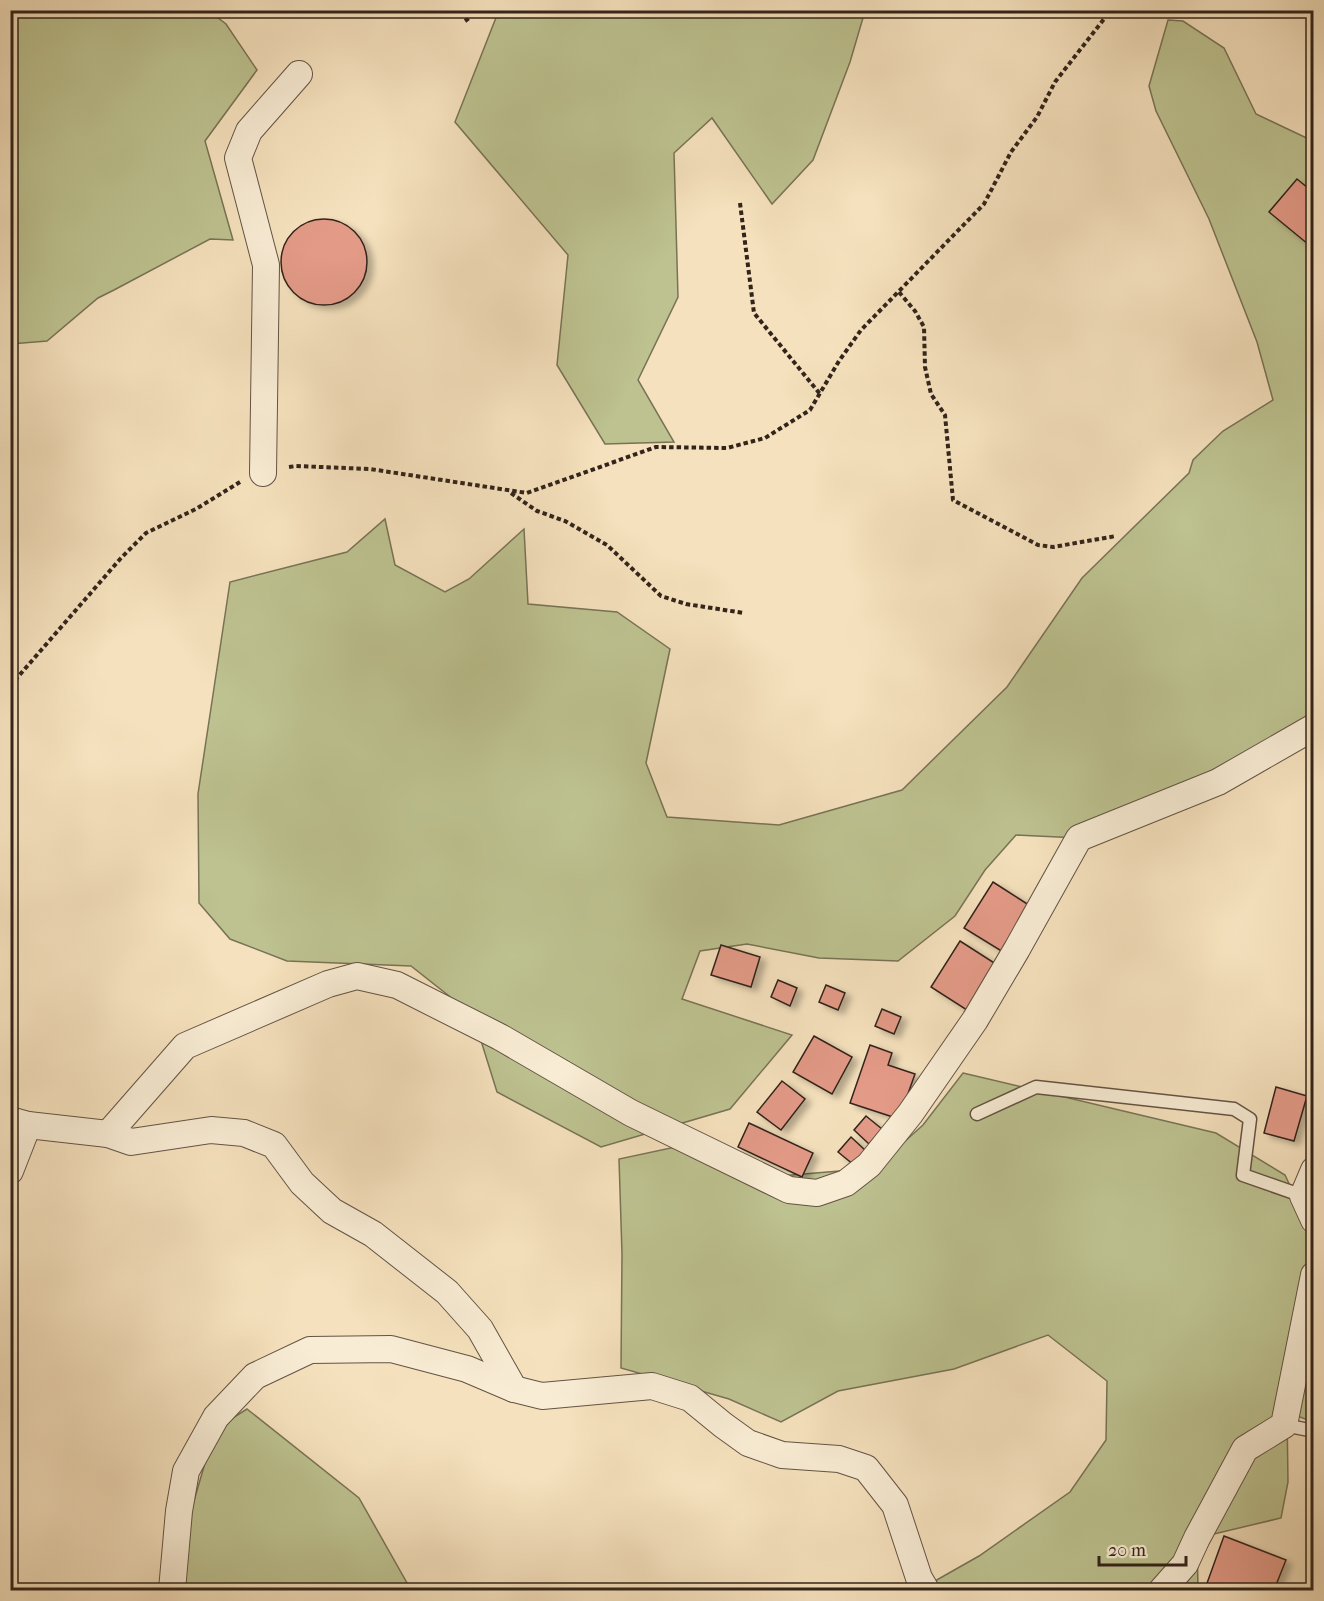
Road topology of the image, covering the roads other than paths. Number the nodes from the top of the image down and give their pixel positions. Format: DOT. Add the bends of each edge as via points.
graph roads {
  1 [pos="299,74"];
  2 [pos="263,473"];
  3 [pos="1314,727"];
  4 [pos="977,1114"];
  5 [pos="19,1122"];
  6 [pos="108,1134"];
  7 [pos="1314,1170"];
  8 [pos="10,1171"];
  9 [pos="1303,1196"];
  10 [pos="1314,1220"];
  11 [pos="1314,1275"];
  12 [pos="514,1389"];
  13 [pos="1284,1425"];
  14 [pos="1314,1431"];
  15 [pos="172,1590"];
  16 [pos="926,1590"];
  17 [pos="1162,1590"];
  1 -- 2 [label="street" via="249,131 238,158 266,265"];
  3 -- 6 [label="street" via="1218,782 1079,838 975,1020 910,1114 869,1165 846,1183 817,1193 789,1190 631,1113 500,1037 397,986 357,976 328,984 185,1046"];
  4 -- 9 [label="lane" via="1036,1087 1234,1109 1250,1119 1243,1175"];
  5 -- 6 [label="street"];
  5 -- 8 [label="street"];
  6 -- 12 [label="street" via="131,1142 211,1130 244,1133 274,1145 302,1182 332,1211 373,1234 447,1292 480,1329"];
  7 -- 9 [label="street"];
  9 -- 10 [label="street"];
  11 -- 13 [label="street"];
  12 -- 15 [label="street" via="467,1369 391,1349 310,1350 255,1376 216,1417 186,1471"];
  12 -- 16 [label="street" via="542,1396 652,1386 690,1398 748,1443 782,1455 839,1459 866,1468 895,1506"];
  13 -- 14 [label="lane"];
  13 -- 17 [label="street" via="1245,1449 1185,1564"];
}
